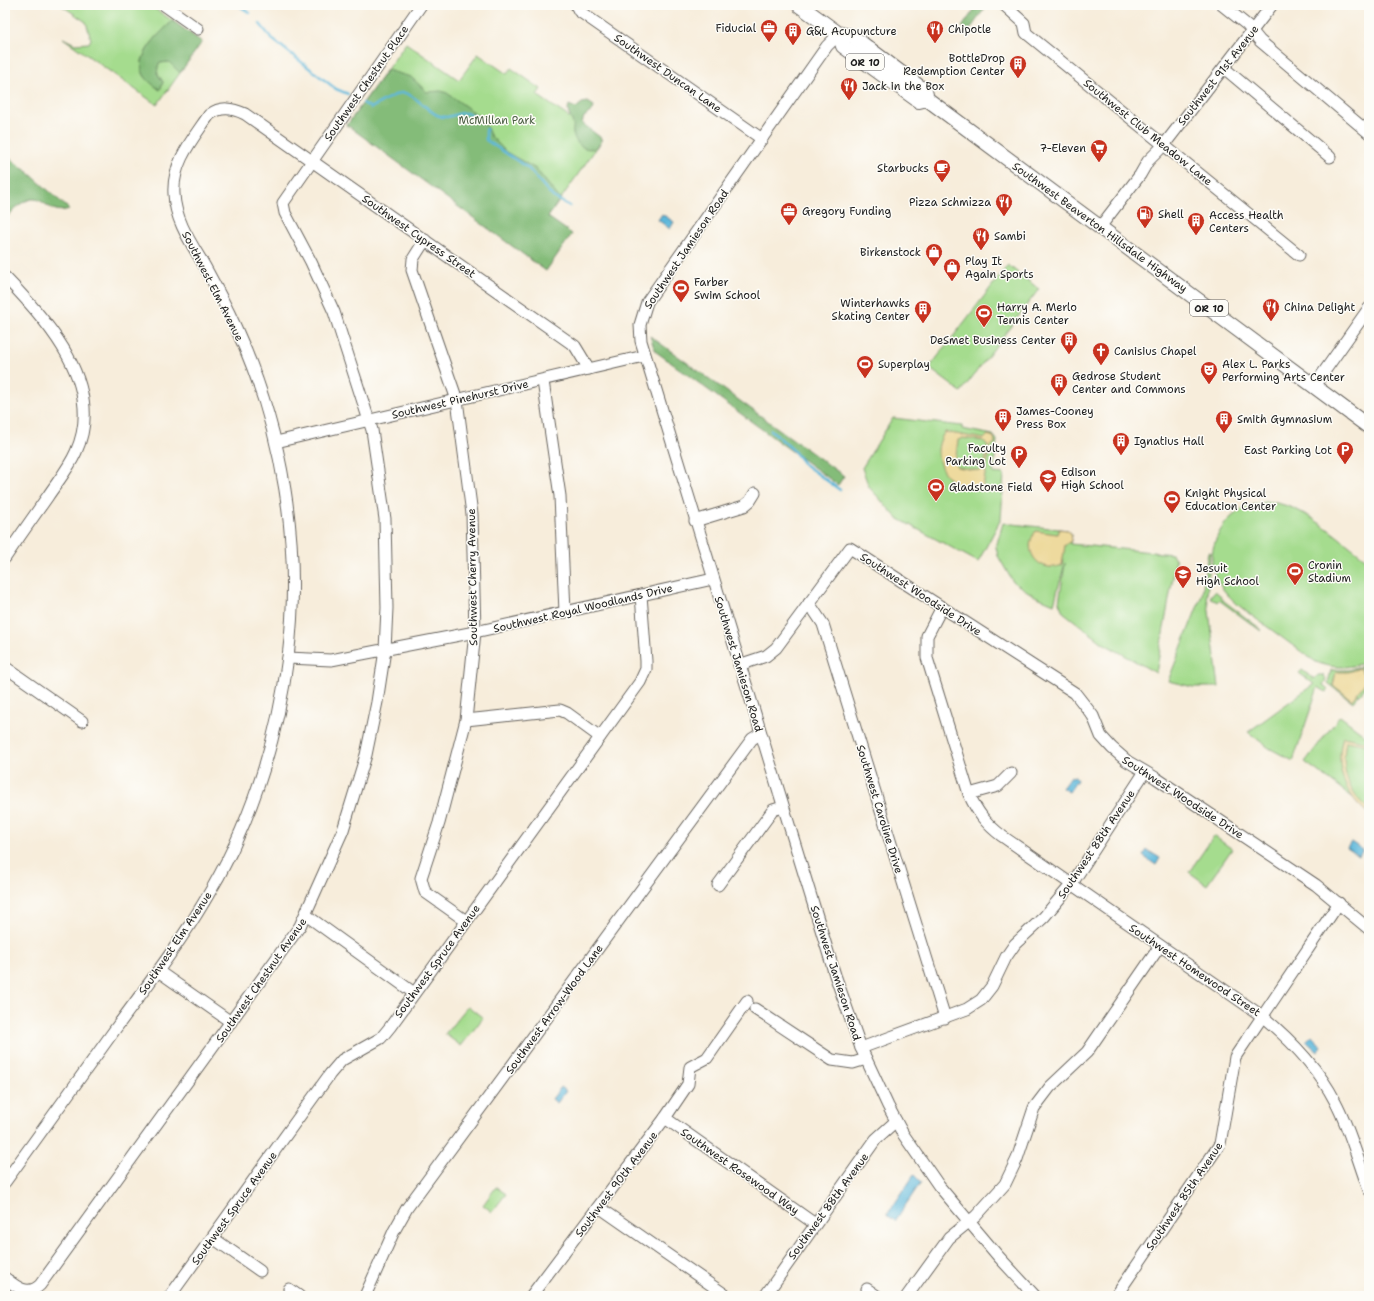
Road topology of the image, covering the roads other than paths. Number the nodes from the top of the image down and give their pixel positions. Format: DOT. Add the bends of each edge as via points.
graph roads {
  1 [pos="164,5"];
  2 [pos="421,5"];
  3 [pos="576,5"];
  4 [pos="799,5"];
  5 [pos="1004,5"];
  6 [pos="1222,5"];
  7 [pos="1272,5"];
  8 [pos="198,29"];
  9 [pos="1252,32"];
  10 [pos="839,34"];
  11 [pos="1224,68"];
  12 [pos="239,111"];
  13 [pos="1369,133"];
  14 [pos="762,139"];
  15 [pos="1164,145"];
  16 [pos="1330,156"];
  17 [pos="311,161"];
  18 [pos="1100,227"];
  19 [pos="426,240"];
  20 [pos="1299,255"];
  21 [pos="5,277"];
  22 [pos="1369,308"];
  23 [pos="644,356"];
  24 [pos="589,369"];
  25 [pos="543,381"];
  26 [pos="1314,386"];
  27 [pos="457,400"];
  28 [pos="370,420"];
  29 [pos="1369,427"];
  30 [pos="276,442"];
  31 [pos="755,493"];
  32 [pos="695,521"];
  33 [pos="5,558"];
  34 [pos="713,579"];
  35 [pos="641,595"];
  36 [pos="809,603"];
  37 [pos="942,607"];
  38 [pos="565,612"];
  39 [pos="475,632"];
  40 [pos="384,650"];
  41 [pos="288,658"];
  42 [pos="739,665"];
  43 [pos="5,667"];
  44 [pos="466,720"];
  45 [pos="82,721"];
  46 [pos="760,734"];
  47 [pos="600,737"];
  48 [pos="1012,773"];
  49 [pos="1144,773"];
  50 [pos="969,794"];
  51 [pos="783,807"];
  52 [pos="718,885"];
  53 [pos="1071,885"];
  54 [pos="1339,903"];
  55 [pos="306,915"];
  56 [pos="466,921"];
  57 [pos="1369,929"];
  58 [pos="1160,946"];
  59 [pos="158,971"];
  60 [pos="414,993"];
  61 [pos="747,1001"];
  62 [pos="755,1010"];
  63 [pos="1262,1016"];
  64 [pos="945,1018"];
  65 [pos="232,1022"];
  66 [pos="861,1048"];
  67 [pos="866,1059"];
  68 [pos="665,1118"];
  69 [pos="896,1121"];
  70 [pos="5,1182"];
  71 [pos="1369,1190"];
  72 [pos="599,1206"];
  73 [pos="970,1222"];
  74 [pos="815,1224"];
  75 [pos="213,1238"];
  76 [pos="260,1271"];
  77 [pos="5,1278"];
  78 [pos="289,1289"];
  79 [pos="867,1289"];
  80 [pos="170,1296"];
  81 [pos="299,1296"];
  82 [pos="365,1296"];
  83 [pos="531,1296"];
  84 [pos="727,1296"];
  85 [pos="765,1296"];
  86 [pos="877,1296"];
  87 [pos="907,1296"];
  88 [pos="1035,1296"];
  89 [pos="1116,1296"];
  1 -- 8 [label="street"];
  2 -- 17 [label="street, Southwest Chestnut Place"];
  3 -- 14 [label="street, Southwest Duncan Lane" via="579,10"];
  4 -- 10 [label="main road, Southwest Beaverton Hillsdale Highway / OR 10"];
  5 -- 15 [label="street, Southwest Club Meadow Lane" via="1024,24 1026,33"];
  6 -- 9 [label="street"];
  7 -- 9 [label="street, Southwest 91st Avenue"];
  9 -- 11 [label="street, Southwest 91st Avenue"];
  9 -- 13 [label="street" via="1260,42"];
  10 -- 14 [label="street, Southwest Jamieson Road" via="827,46"];
  10 -- 18 [label="main road, Southwest Beaverton Hillsdale Highway / OR 10" via="842,46 919,101 927,99"];
  11 -- 15 [label="street, Southwest 91st Avenue"];
  11 -- 16 [label="street"];
  12 -- 17 [label="street, Southwest Cypress Street"];
  12 -- 30 [label="street, Southwest Elm Avenue" via="225,109 209,115 183,152 174,182 174,196 182,226 220,294 245,348"];
  14 -- 23 [label="street, Southwest Jamieson Road" via="647,302 640,325"];
  15 -- 18 [label="street, Southwest 91st Avenue" via="1153,166 1140,175"];
  15 -- 20 [label="street, Southwest Club Meadow Lane"];
  17 -- 19 [label="street, Southwest Cypress Street"];
  17 -- 28 [label="street, Southwest Chestnut Avenue" via="284,199 284,208 334,312"];
  18 -- 26 [label="main road, Southwest Beaverton Hillsdale Highway / OR 10"];
  19 -- 24 [label="street, Southwest Cypress Street" via="575,346"];
  19 -- 27 [label="street, Southwest Cherry Avenue" via="412,259 412,270"];
  21 -- 33 [label="street" via="39,316 65,353 81,388 84,406 79,443 70,464"];
  22 -- 26 [label="street"];
  23 -- 24 [label="street, Southwest Pinehurst Drive"];
  23 -- 32 [label="street, Southwest Jamieson Road"];
  24 -- 25 [label="street, Southwest Pinehurst Drive"];
  25 -- 27 [label="street, Southwest Pinehurst Drive"];
  25 -- 38 [label="street" via="560,496"];
  26 -- 29 [label="main road, Southwest Beaverton Hillsdale Highway / OR 10"];
  27 -- 28 [label="street, Southwest Pinehurst Drive"];
  27 -- 39 [label="street, Southwest Cherry Avenue" via="472,514"];
  28 -- 30 [label="street, Southwest Pinehurst Drive"];
  28 -- 40 [label="street, Southwest Chestnut Avenue" via="385,519 387,608"];
  30 -- 41 [label="street, Southwest Elm Avenue" via="286,495 291,549"];
  31 -- 32 [label="street" via="744,506"];
  32 -- 34 [label="street, Southwest Jamieson Road"];
  34 -- 35 [label="street, Southwest Royal Woodlands Drive"];
  34 -- 42 [label="street, Southwest Jamieson Road"];
  35 -- 38 [label="street, Southwest Royal Woodlands Drive"];
  35 -- 47 [label="street, Southwest Spruce Avenue" via="646,669 640,682"];
  36 -- 37 [label="street, Southwest Woodside Drive" via="850,548"];
  36 -- 42 [label="street" via="776,648 766,656"];
  36 -- 64 [label="street, Southwest Caroline Drive" via="823,624"];
  37 -- 49 [label="street, Southwest Woodside Drive" via="1075,693 1093,716 1101,736"];
  37 -- 50 [label="street, Southwest Homewood Street" via="927,636 927,658"];
  38 -- 39 [label="street, Southwest Royal Woodlands Drive"];
  39 -- 40 [label="street, Southwest Royal Woodlands Drive"];
  39 -- 44 [label="street, Southwest Cherry Avenue"];
  40 -- 41 [label="street, Southwest Royal Woodlands Drive" via="331,660"];
  40 -- 55 [label="street, Southwest Chestnut Avenue" via="377,702 354,798"];
  41 -- 59 [label="street, Southwest Elm Avenue" via="275,729 248,814 206,900"];
  42 -- 46 [label="street, Southwest Jamieson Road"];
  43 -- 45 [label="street"];
  44 -- 47 [label="street" via="560,710"];
  44 -- 56 [label="street, Southwest Cherry Avenue" via="439,823 421,878 425,892"];
  46 -- 51 [label="street, Southwest Jamieson Road"];
  46 -- 82 [label="street, Southwest Arrow-Wood Lane" via="752,739 407,1208"];
  47 -- 56 [label="street, Southwest Spruce Avenue"];
  48 -- 50 [label="street" via="998,786"];
  49 -- 53 [label="street, Southwest 88th Avenue"];
  49 -- 54 [label="street, Southwest Woodside Drive" via="1156,778 1316,884"];
  50 -- 53 [label="street, Southwest Homewood Street" via="976,810 988,825"];
  51 -- 52 [label="street" via="773,810"];
  51 -- 66 [label="street, Southwest Jamieson Road" via="834,975"];
  53 -- 58 [label="street, Southwest Homewood Street"];
  53 -- 64 [label="street, Southwest 88th Avenue" via="1044,917 1015,944 992,986 980,1000 967,1009"];
  54 -- 57 [label="street, Southwest Woodside Drive"];
  54 -- 63 [label="street, Southwest 85th Avenue"];
  55 -- 60 [label="street"];
  55 -- 65 [label="street, Southwest Chestnut Avenue"];
  56 -- 60 [label="street, Southwest Spruce Avenue"];
  58 -- 63 [label="street, Southwest Homewood Street"];
  58 -- 73 [label="street" via="1087,1052 1050,1087 1034,1108 1017,1159 1005,1184"];
  59 -- 65 [label="street"];
  59 -- 70 [label="street, Southwest Elm Avenue"];
  60 -- 75 [label="street, Southwest Spruce Avenue" via="381,1038 342,1060 330,1074"];
  61 -- 68 [label="street, Southwest 90th Avenue" via="707,1058 690,1067 688,1084"];
  62 -- 67 [label="street" via="832,1060 853,1063"];
  63 -- 71 [label="street, Southwest Homewood Street" via="1303,1055 1335,1100"];
  63 -- 89 [label="street, Southwest 85th Avenue" via="1234,1057 1220,1144"];
  64 -- 66 [label="street, Southwest 88th Avenue"];
  65 -- 77 [label="street, Southwest Chestnut Avenue" via="40,1285 30,1291 23,1290"];
  66 -- 67 [label="street, Southwest Jamieson Road"];
  67 -- 69 [label="street, Southwest Jamieson Road"];
  68 -- 72 [label="street, Southwest 90th Avenue"];
  68 -- 74 [label="street, Southwest Rosewood Way"];
  69 -- 73 [label="street, Southwest Jamieson Road" via="929,1173"];
  69 -- 74 [label="street, Southwest 88th Avenue" via="876,1140"];
  72 -- 83 [label="street, Southwest 90th Avenue"];
  72 -- 84 [label="street"];
  73 -- 87 [label="street" via="944,1243"];
  73 -- 88 [label="street, Southwest Jamieson Road"];
  74 -- 85 [label="street, Southwest 88th Avenue"];
  75 -- 76 [label="street"];
  75 -- 80 [label="street, Southwest Spruce Avenue"];
  78 -- 81 [label="street"];
  79 -- 86 [label="street"];
}
